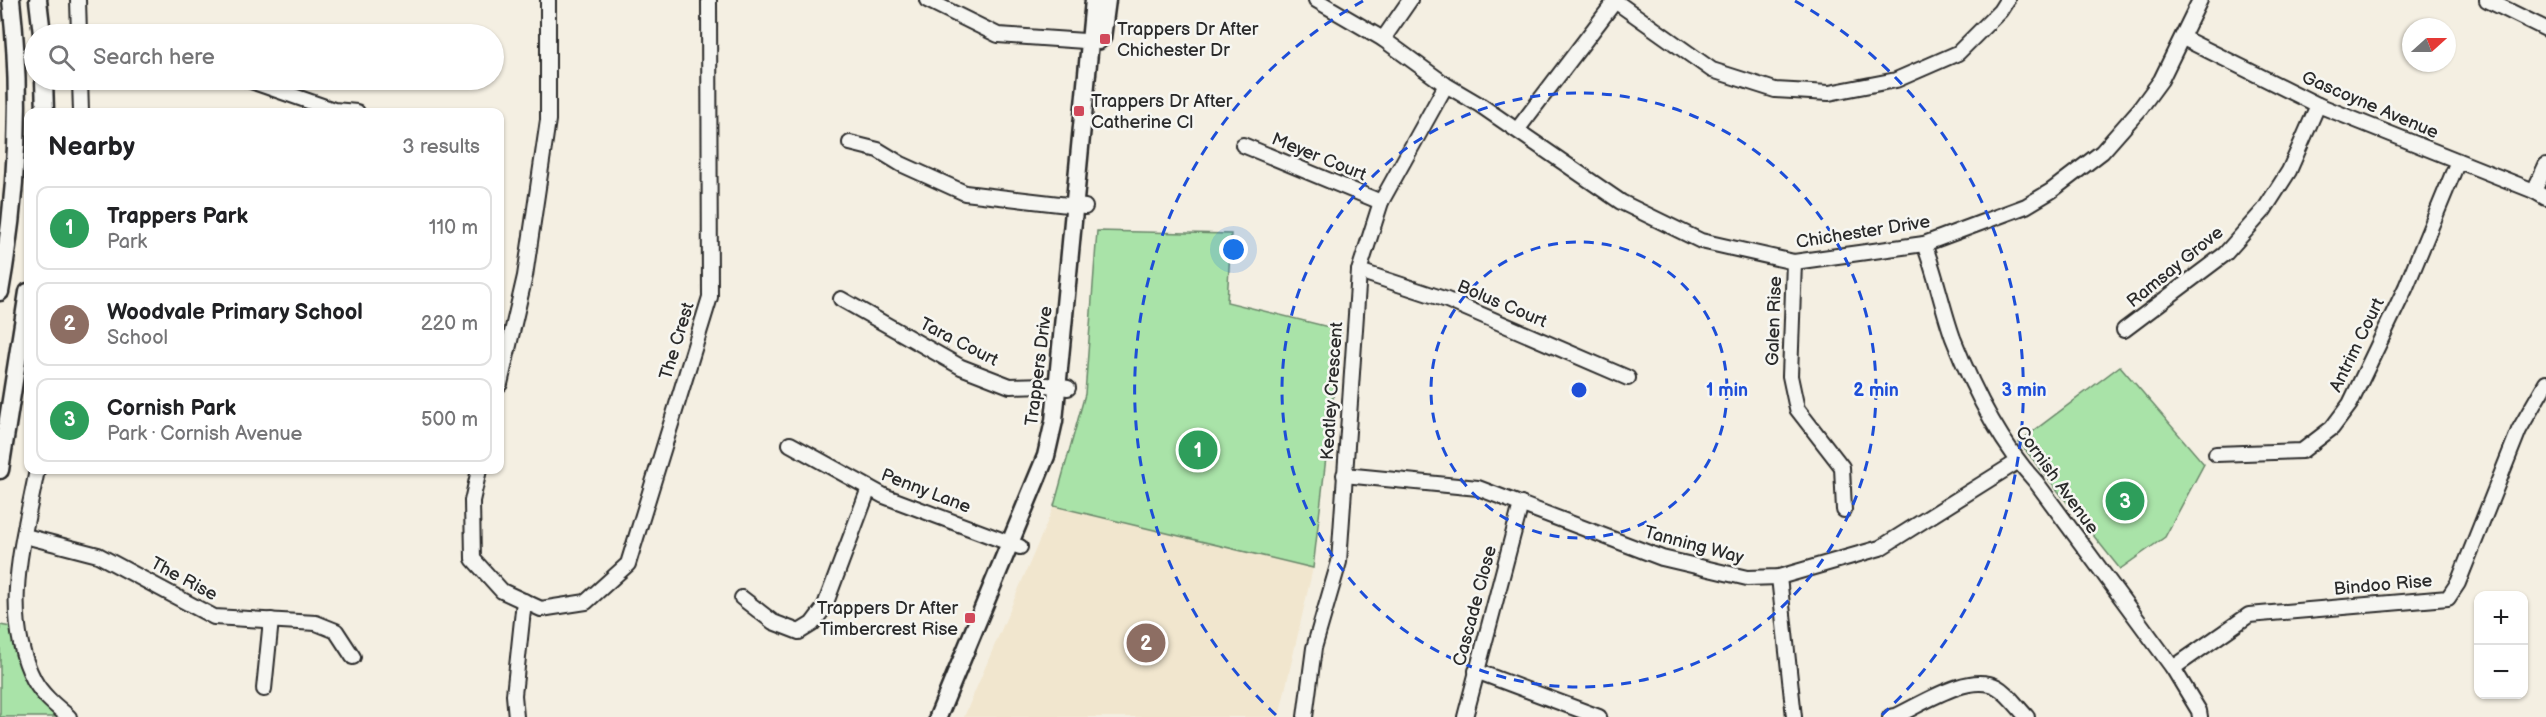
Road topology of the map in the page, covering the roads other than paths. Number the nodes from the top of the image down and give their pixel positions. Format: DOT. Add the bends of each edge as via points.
graph roads {
  1 [pos="11,0"];
  2 [pos="38,0"];
  3 [pos="78,0"];
  4 [pos="548,0"];
  5 [pos="709,0"];
  6 [pos="927,0"];
  7 [pos="1094,0"];
  8 [pos="1107,0"];
  9 [pos="1316,0"];
  10 [pos="1410,0"];
  11 [pos="1615,0"];
  12 [pos="2007,0"];
  13 [pos="2200,0"];
  14 [pos="2487,0"];
  15 [pos="41,24"];
  16 [pos="79,24"];
  17 [pos="2546,29"];
  18 [pos="2183,38"];
  19 [pos="1383,39"];
  20 [pos="1096,42"];
  21 [pos="1446,84"];
  22 [pos="44,90"];
  23 [pos="81,90"];
  24 [pos="277,90"];
  25 [pos="2318,105"];
  26 [pos="45,108"];
  27 [pos="81,108"];
  28 [pos="328,108"];
  29 [pos="1517,130"];
  30 [pos="850,143"];
  31 [pos="1243,145"];
  32 [pos="2458,161"];
  33 [pos="2546,165"];
  34 [pos="2540,195"];
  35 [pos="1381,202"];
  36 [pos="1080,206"];
  37 [pos="1924,244"];
  38 [pos="1794,262"];
  39 [pos="1359,270"];
  40 [pos="0,292"];
  41 [pos="841,299"];
  42 [pos="24,312"];
  43 [pos="2124,330"];
  44 [pos="504,367"];
  45 [pos="1628,378"];
  46 [pos="2546,383"];
  47 [pos="1063,387"];
  48 [pos="5,409"];
  49 [pos="790,444"];
  50 [pos="2216,454"];
  51 [pos="2017,462"];
  52 [pos="0,470"];
  53 [pos="36,474"];
  54 [pos="478,474"];
  55 [pos="1344,475"];
  56 [pos="869,488"];
  57 [pos="1521,504"];
  58 [pos="1844,510"];
  59 [pos="25,536"];
  60 [pos="1016,545"];
  61 [pos="1779,578"];
  62 [pos="741,598"];
  63 [pos="524,601"];
  64 [pos="271,620"];
  65 [pos="353,657"];
  66 [pos="2173,668"];
  67 [pos="1476,671"];
  68 [pos="264,689"];
  69 [pos="69,717"];
  70 [pos="516,717"];
  71 [pos="938,717"];
  72 [pos="950,717"];
  73 [pos="1305,717"];
  74 [pos="1465,717"];
  75 [pos="1599,717"];
  76 [pos="1794,717"];
  77 [pos="1890,717"];
  78 [pos="2027,717"];
  79 [pos="2200,717"];
  1 -- 40 [label="main road" via="17,138"];
  2 -- 15 [label="main road"];
  3 -- 16 [label="street"];
  4 -- 44 [label="street" via="548,120 525,276"];
  5 -- 63 [label="street, The Crest" via="710,297 628,564 586,602 541,609"];
  6 -- 20 [label="street" via="998,35"];
  7 -- 20 [label="main road, Trappers Drive"];
  8 -- 20 [label="main road, Trappers Drive"];
  9 -- 19 [label="street, Chichester Drive"];
  10 -- 19 [label="street"];
  11 -- 12 [label="street" via="1712,70 1774,90 1829,93 1896,80 1958,53"];
  11 -- 29 [label="street"];
  13 -- 18 [label="street, Chichester Drive"];
  14 -- 17 [label="street"];
  18 -- 25 [label="street, Gascoyne Avenue"];
  18 -- 37 [label="street, Chichester Drive" via="2139,111 2102,152 2073,176 2026,206"];
  19 -- 21 [label="street, Chichester Drive"];
  20 -- 36 [label="main road, Trappers Drive"];
  21 -- 29 [label="street, Chichester Drive"];
  21 -- 35 [label="street, Keatley Crescent"];
  22 -- 26 [label="main road"];
  23 -- 27 [label="street"];
  24 -- 28 [label="street"];
  25 -- 32 [label="street, Gascoyne Avenue"];
  25 -- 43 [label="street, Ramsay Grove" via="2289,171 2264,210 2225,254"];
  29 -- 38 [label="street, Chichester Drive" via="1621,202 1701,241"];
  30 -- 36 [label="street" via="878,150 965,193"];
  31 -- 35 [label="street, Meyer Court"];
  32 -- 34 [label="street, Gascoyne Avenue"];
  32 -- 50 [label="street, Antrim Court" via="2396,308 2350,404 2332,428 2302,451"];
  33 -- 34 [label="street"];
  35 -- 39 [label="street, Keatley Crescent"];
  36 -- 47 [label="main road, Trappers Drive"];
  37 -- 38 [label="street, Chichester Drive"];
  37 -- 51 [label="street, Cornish Avenue" via="1953,337 1984,406"];
  38 -- 58 [label="street, Galen Rise" via="1790,376 1797,409 1842,467"];
  39 -- 45 [label="street, Bolus Court" via="1447,300"];
  39 -- 55 [label="street, Keatley Crescent"];
  41 -- 47 [label="street, Tara Court" via="961,367 1010,386"];
  42 -- 48 [label="main road"];
  46 -- 66 [label="street, Bindoo Rise" via="2519,430 2458,583 2448,598 2249,615"];
  47 -- 60 [label="main road, Trappers Drive" via="1065,417 1056,457"];
  48 -- 52 [label="main road"];
  49 -- 56 [label="street, Penny Lane"];
  51 -- 61 [label="street, Tanning Way" via="1880,548"];
  51 -- 66 [label="street, Cornish Avenue" via="2036,482"];
  53 -- 59 [label="street"];
  54 -- 63 [label="street, The Crest" via="472,501 473,559 502,591"];
  55 -- 57 [label="street, Tanning Way" via="1478,488"];
  55 -- 73 [label="street, Keatley Crescent" via="1339,562 1314,648"];
  56 -- 60 [label="street, Penny Lane"];
  56 -- 62 [label="street" via="824,608 812,624 799,632 773,622"];
  57 -- 61 [label="street, Tanning Way" via="1662,558 1747,578"];
  57 -- 67 [label="street, Cascade Close"];
  59 -- 64 [label="street, The Rise" via="98,555 214,617"];
  59 -- 69 [label="street" via="16,577 17,633 34,681"];
  60 -- 71 [label="main road, Trappers Drive"];
  60 -- 72 [label="main road, Trappers Drive"];
  61 -- 76 [label="street"];
  63 -- 70 [label="street" via="514,695"];
  64 -- 65 [label="street, The Rise" via="316,623 336,631"];
  64 -- 68 [label="street"];
  66 -- 79 [label="street, Cornish Avenue"];
  67 -- 74 [label="street, Cascade Close"];
  67 -- 75 [label="street"];
  77 -- 78 [label="street" via="1962,684 1980,683 1997,687"];
}
